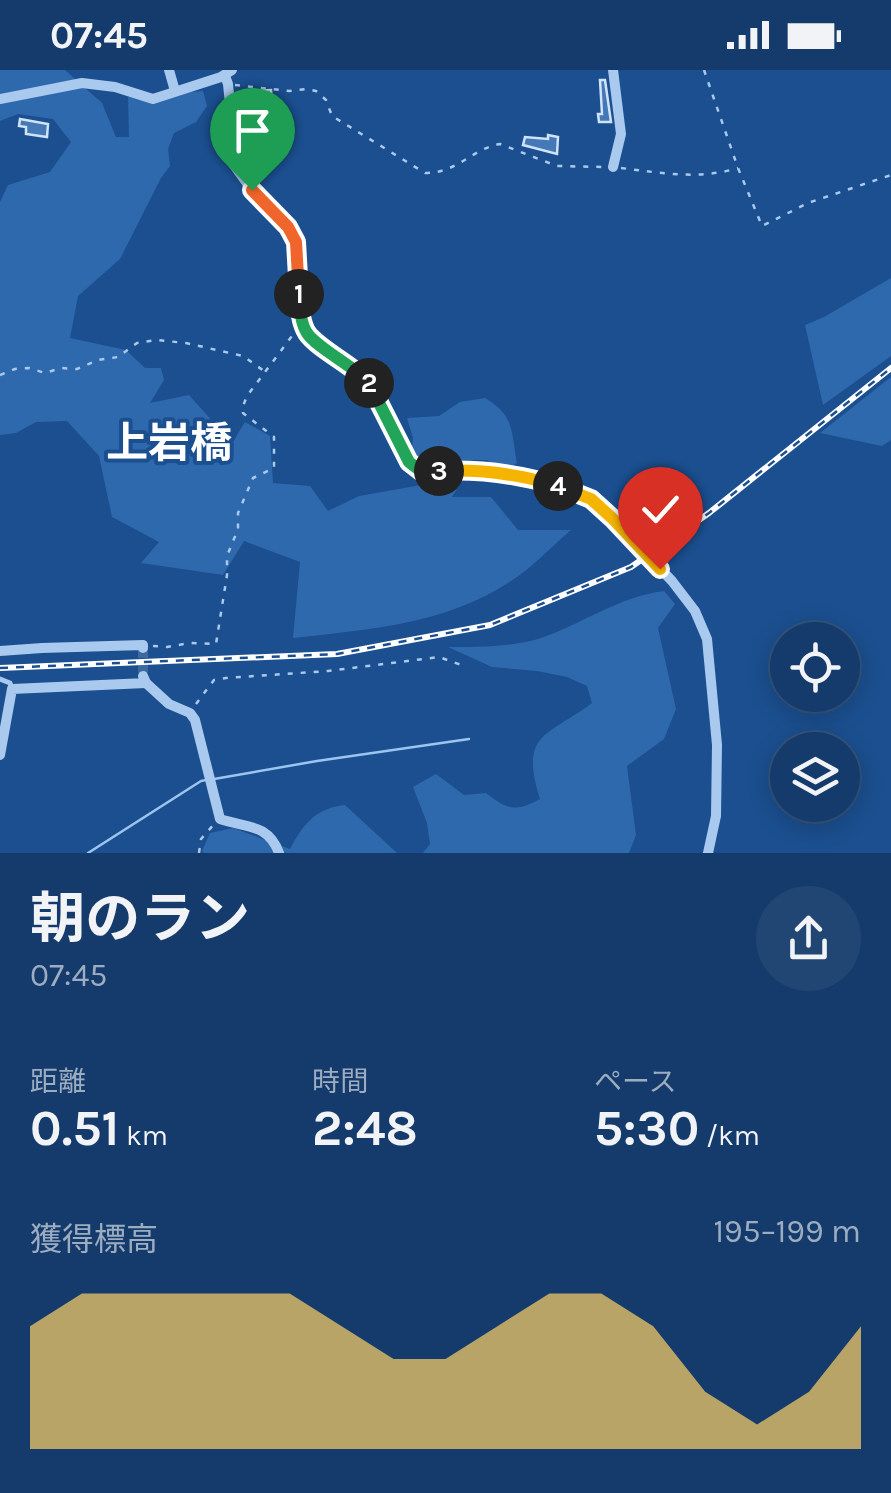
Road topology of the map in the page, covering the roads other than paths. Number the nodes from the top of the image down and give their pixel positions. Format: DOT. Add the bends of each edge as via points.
graph roads {
  1 [pos="168,70"];
  2 [pos="614,70"];
  3 [pos="226,75"];
  4 [pos="175,92"];
  5 [pos="0,99"];
  6 [pos="613,166"];
  7 [pos="143,647"];
  8 [pos="0,651"];
  9 [pos="0,680"];
  10 [pos="12,689"];
  11 [pos="0,756"];
  12 [pos="278,853"];
  13 [pos="708,853"];
  1 -- 4 [label="street"];
  2 -- 6 [label="street" via="621,134"];
  3 -- 4 [label="street"];
  3 -- 13 [label="street" via="226,154 296,242 308,336 368,380 409,462 422,472 533,478 591,499 695,610 707,639 716,745 716,816"];
  4 -- 5 [label="street" via="153,99 82,83"];
  7 -- 8 [label="street"];
  9 -- 10 [label="lane"];
  10 -- 11 [label="street"];
  10 -- 12 [label="street" via="145,679 170,704 190,712 198,726 220,819 268,833"];
}
